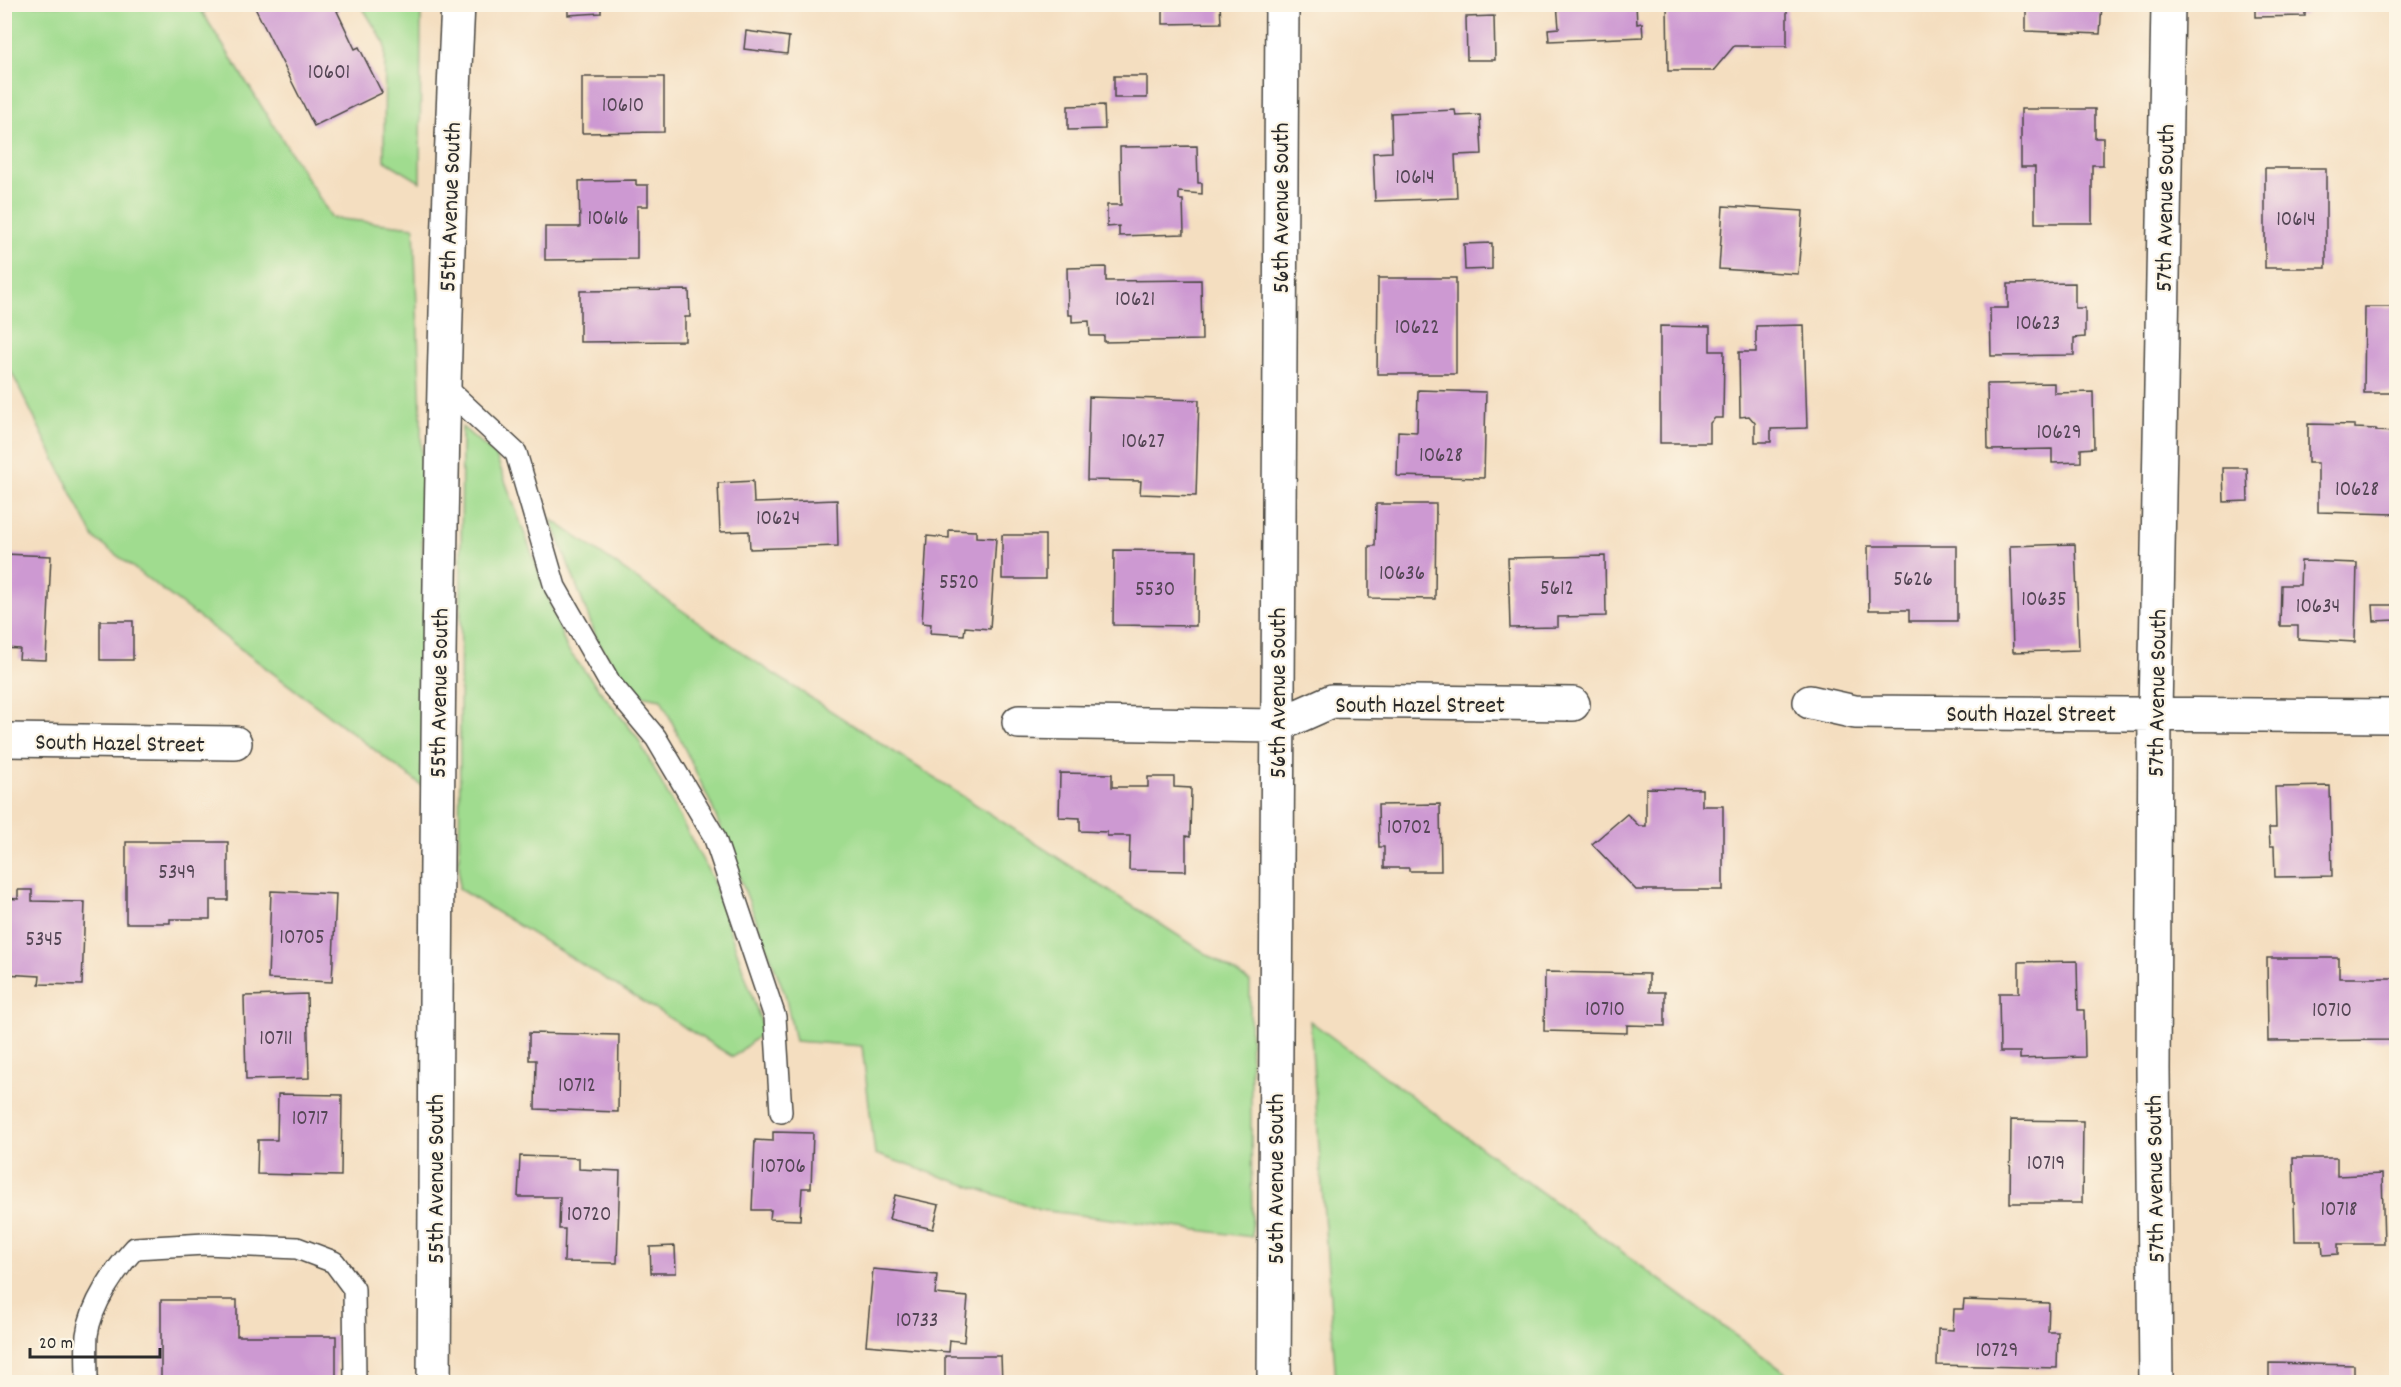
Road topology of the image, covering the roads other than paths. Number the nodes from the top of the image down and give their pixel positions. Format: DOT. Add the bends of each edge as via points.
graph roads {
  1 [pos="458,4"];
  2 [pos="1282,4"];
  3 [pos="2168,4"];
  4 [pos="443,385"];
  5 [pos="1810,702"];
  6 [pos="1573,704"];
  7 [pos="2155,714"];
  8 [pos="2397,716"];
  9 [pos="1019,722"];
  10 [pos="1276,726"];
  11 [pos="4,740"];
  12 [pos="235,743"];
  13 [pos="781,1112"];
  14 [pos="87,1383"];
  15 [pos="355,1383"];
  16 [pos="434,1383"];
  17 [pos="1274,1383"];
  18 [pos="2156,1383"];
  1 -- 4 [label="street, 55th Avenue South"];
  2 -- 10 [label="street, 56th Avenue South"];
  3 -- 7 [label="street, 57th Avenue South"];
  4 -- 13 [label="lane" via="516,453 555,587 610,683 656,738 714,837 775,1017"];
  4 -- 16 [label="street, 55th Avenue South"];
  5 -- 7 [label="street, South Hazel Street" via="1856,712"];
  6 -- 10 [label="street, South Hazel Street" via="1332,701"];
  7 -- 8 [label="street, South Hazel Street"];
  7 -- 18 [label="street, 57th Avenue South"];
  9 -- 10 [label="street, South Hazel Street"];
  10 -- 17 [label="street, 56th Avenue South"];
  11 -- 12 [label="street, South Hazel Street"];
  14 -- 15 [label="lane" via="87,1333 101,1295 120,1265 135,1248 205,1244 297,1248 334,1262 354,1289"];
}
